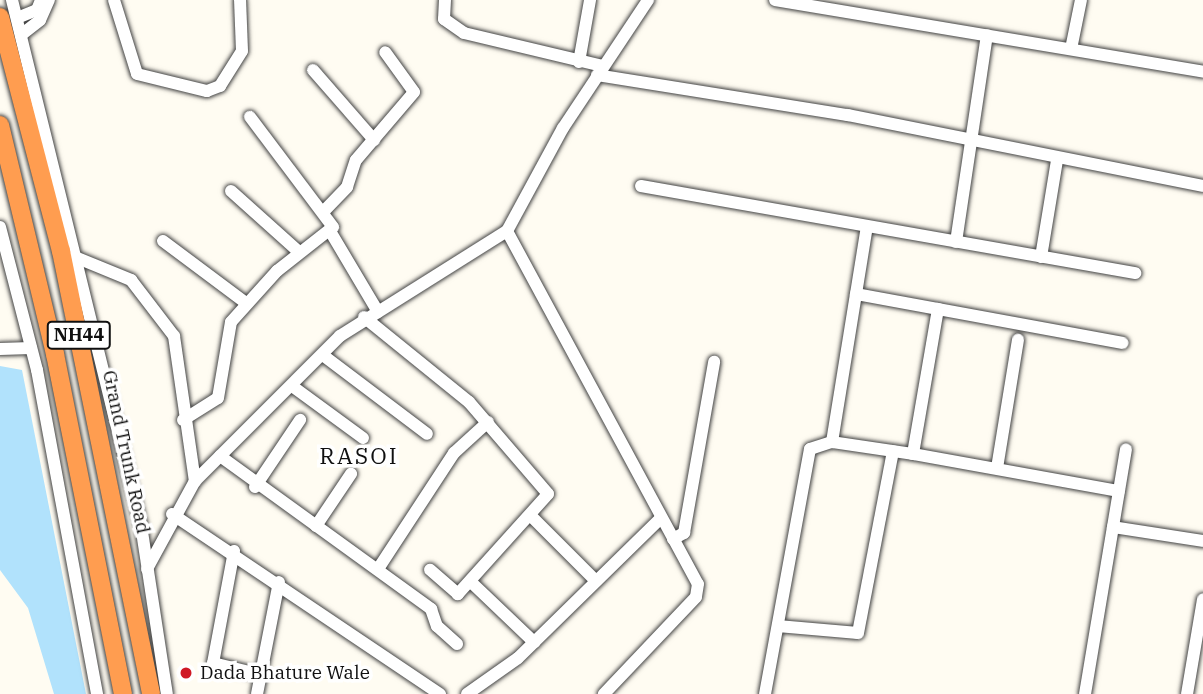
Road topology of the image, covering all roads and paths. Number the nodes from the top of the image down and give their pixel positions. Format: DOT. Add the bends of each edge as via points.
graph roads {
  1 [pos="12,0"];
  2 [pos="41,0"];
  3 [pos="49,0"];
  4 [pos="114,0"];
  5 [pos="240,0"];
  6 [pos="444,0"];
  7 [pos="590,0"];
  8 [pos="648,0"];
  9 [pos="775,0"];
  10 [pos="1081,0"];
  11 [pos="8,18"];
  12 [pos="21,35"];
  13 [pos="986,35"];
  14 [pos="1072,49"];
  15 [pos="385,52"];
  16 [pos="579,62"];
  17 [pos="313,70"];
  18 [pos="600,70"];
  19 [pos="1203,72"];
  20 [pos="250,117"];
  21 [pos="0,125"];
  22 [pos="374,140"];
  23 [pos="972,144"];
  24 [pos="1057,160"];
  25 [pos="641,186"];
  26 [pos="1203,186"];
  27 [pos="231,191"];
  28 [pos="325,210"];
  29 [pos="0,227"];
  30 [pos="867,227"];
  31 [pos="330,231"];
  32 [pos="507,231"];
  33 [pos="163,241"];
  34 [pos="956,242"];
  35 [pos="299,252"];
  36 [pos="3,256"];
  37 [pos="75,257"];
  38 [pos="1041,257"];
  39 [pos="1135,273"];
  40 [pos="856,293"];
  41 [pos="246,303"];
  42 [pos="938,309"];
  43 [pos="378,312"];
  44 [pos="364,317"];
  45 [pos="1018,340"];
  46 [pos="1123,343"];
  47 [pos="31,348"];
  48 [pos="0,349"];
  49 [pos="324,356"];
  50 [pos="714,362"];
  51 [pos="292,386"];
  52 [pos="183,420"];
  53 [pos="300,420"];
  54 [pos="488,422"];
  55 [pos="427,434"];
  56 [pos="363,438"];
  57 [pos="832,442"];
  58 [pos="1126,449"];
  59 [pos="893,451"];
  60 [pos="913,454"];
  61 [pos="220,456"];
  62 [pos="997,468"];
  63 [pos="351,474"];
  64 [pos="195,481"];
  65 [pos="255,487"];
  66 [pos="1119,491"];
  67 [pos="172,514"];
  68 [pos="533,518"];
  69 [pos="661,518"];
  70 [pos="316,526"];
  71 [pos="1112,527"];
  72 [pos="673,539"];
  73 [pos="1203,541"];
  74 [pos="234,551"];
  75 [pos="147,569"];
  76 [pos="377,569"];
  77 [pos="430,570"];
  78 [pos="595,580"];
  79 [pos="279,582"];
  80 [pos="472,583"];
  81 [pos="1203,599"];
  82 [pos="778,626"];
  83 [pos="534,642"];
  84 [pos="457,644"];
  85 [pos="1198,654"];
  86 [pos="261,675"];
  87 [pos="97,694"];
  88 [pos="123,694"];
  89 [pos="151,694"];
  90 [pos="167,694"];
  91 [pos="257,694"];
  92 [pos="440,694"];
  93 [pos="467,694"];
  94 [pos="604,694"];
  95 [pos="765,694"];
  96 [pos="1085,694"];
  97 [pos="1187,694"];
  1 -- 11 [label="street"];
  2 -- 11 [label="street" via="37,10"];
  3 -- 12 [label="street" via="40,20"];
  4 -- 5 [label="street" via="137,74 206,91 220,86 242,51"];
  6 -- 16 [label="street" via="444,19 451,27"];
  7 -- 16 [label="street"];
  8 -- 18 [label="street"];
  9 -- 13 [label="street"];
  10 -- 14 [label="street"];
  11 -- 12 [label="street"];
  11 -- 89 [label="highway, Grand Trunk Road / NH44" via="64,264"];
  12 -- 37 [label="street"];
  13 -- 14 [label="street"];
  13 -- 23 [label="street"];
  14 -- 19 [label="street"];
  15 -- 22 [label="street" via="415,88"];
  16 -- 18 [label="street"];
  17 -- 22 [label="street"];
  18 -- 23 [label="street" via="848,115"];
  18 -- 32 [label="street"];
  20 -- 28 [label="street"];
  21 -- 88 [label="highway, NH44" via="61,380"];
  22 -- 28 [label="street" via="356,160 347,187"];
  23 -- 24 [label="street"];
  23 -- 34 [label="street"];
  24 -- 26 [label="street"];
  24 -- 38 [label="street"];
  25 -- 30 [label="street"];
  27 -- 35 [label="street"];
  28 -- 31 [label="street" via="333,222"];
  29 -- 36 [label="street"];
  30 -- 34 [label="street"];
  30 -- 40 [label="street"];
  31 -- 35 [label="street"];
  31 -- 43 [label="street"];
  32 -- 43 [label="street"];
  32 -- 69 [label="street"];
  33 -- 41 [label="street"];
  34 -- 38 [label="street"];
  35 -- 41 [label="street"];
  36 -- 47 [label="street"];
  37 -- 52 [label="street" via="131,281 169,327"];
  37 -- 75 [label="street"];
  38 -- 39 [label="street"];
  40 -- 42 [label="street"];
  40 -- 57 [label="street"];
  41 -- 52 [label="street" via="223,339 218,398"];
  42 -- 46 [label="street"];
  42 -- 60 [label="street"];
  43 -- 44 [label="street"];
  44 -- 49 [label="street"];
  44 -- 54 [label="street"];
  45 -- 62 [label="street"];
  47 -- 48 [label="street"];
  47 -- 87 [label="street"];
  49 -- 51 [label="street"];
  49 -- 55 [label="street"];
  50 -- 72 [label="street" via="684,533"];
  51 -- 56 [label="street"];
  51 -- 61 [label="street"];
  52 -- 64 [label="street"];
  53 -- 65 [label="street"];
  54 -- 68 [label="street" via="548,494"];
  54 -- 76 [label="street" via="454,453"];
  57 -- 59 [label="street"];
  57 -- 82 [label="street" via="816,444 808,455"];
  58 -- 66 [label="street"];
  59 -- 60 [label="street"];
  59 -- 82 [label="street" via="858,633"];
  60 -- 62 [label="street"];
  61 -- 64 [label="street"];
  61 -- 65 [label="street"];
  62 -- 66 [label="street"];
  63 -- 70 [label="street"];
  64 -- 67 [label="street"];
  65 -- 70 [label="street"];
  66 -- 71 [label="street"];
  67 -- 74 [label="street"];
  67 -- 75 [label="street"];
  68 -- 78 [label="street"];
  68 -- 80 [label="street"];
  69 -- 72 [label="street"];
  69 -- 78 [label="street"];
  70 -- 76 [label="street"];
  71 -- 73 [label="street"];
  71 -- 96 [label="street"];
  72 -- 94 [label="street" via="698,584 696,597"];
  74 -- 79 [label="street"];
  74 -- 86 [label="street" via="213,663"];
  75 -- 90 [label="street"];
  76 -- 84 [label="street" via="434,612 437,626"];
  77 -- 80 [label="street" via="454,594"];
  78 -- 83 [label="street"];
  79 -- 86 [label="street"];
  79 -- 92 [label="street"];
  80 -- 83 [label="street"];
  81 -- 85 [label="street"];
  82 -- 95 [label="street"];
  83 -- 93 [label="street"];
  85 -- 97 [label="street"];
  86 -- 91 [label="street"];
}
